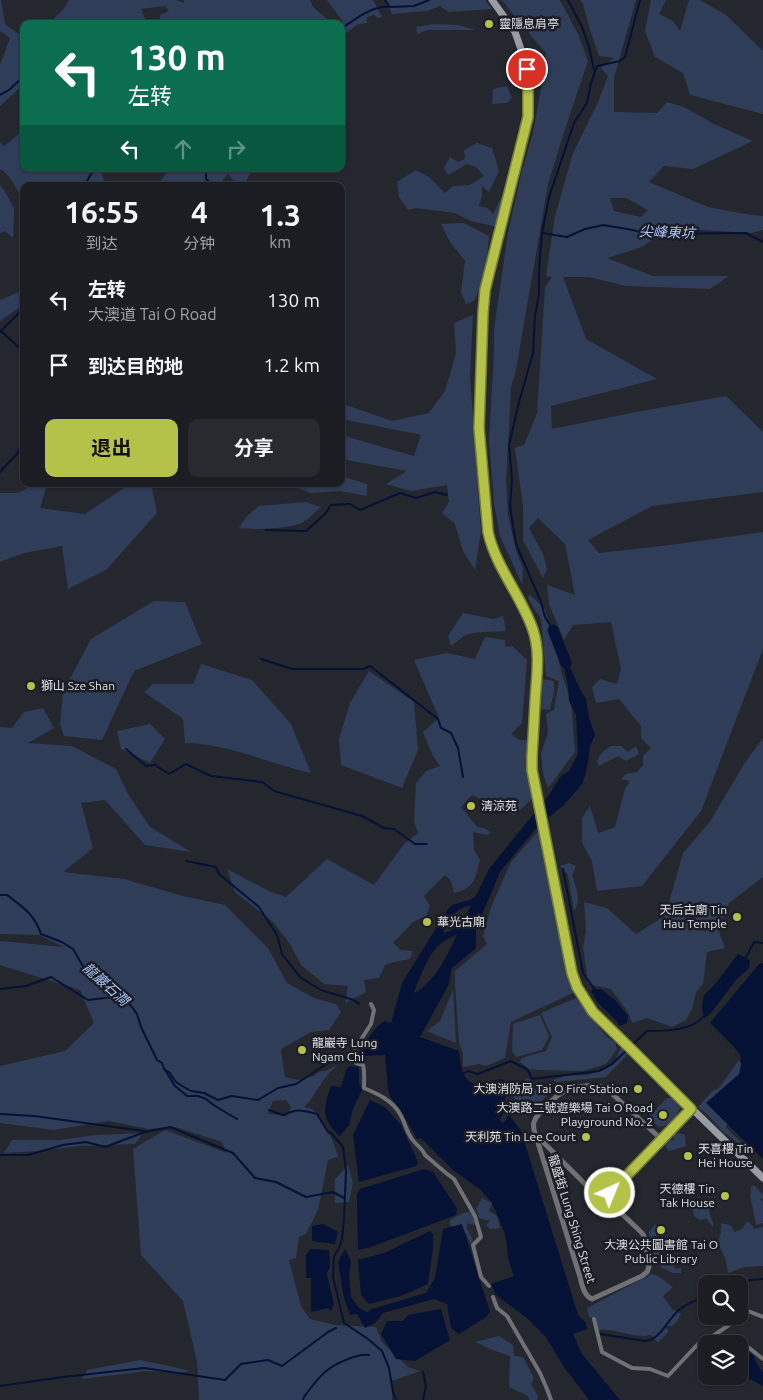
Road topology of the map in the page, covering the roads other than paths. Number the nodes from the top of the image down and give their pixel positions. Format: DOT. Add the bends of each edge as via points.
graph roads {
  1 [pos="492,0"];
  2 [pos="371,1004"];
  3 [pos="691,1109"];
  4 [pos="536,1135"];
  5 [pos="661,1139"];
  6 [pos="559,1159"];
  7 [pos="547,1171"];
  8 [pos="763,1178"];
  9 [pos="610,1193"];
  10 [pos="489,1286"];
  11 [pos="493,1297"];
  12 [pos="748,1311"];
  13 [pos="763,1317"];
  14 [pos="594,1319"];
  15 [pos="729,1325"];
  16 [pos="748,1347"];
  17 [pos="763,1359"];
  18 [pos="551,1400"];
  1 -- 3 [label="main road" via="516,32 527,69 528,117 485,290 480,437 490,544 528,616 537,643 532,770 572,973 593,1012"];
  2 -- 10 [label="street" via="374,1010 371,1024 355,1049 356,1062 364,1067 364,1088 393,1105 413,1142 454,1178 475,1216 481,1238 474,1245 481,1278"];
  3 -- 5 [label="street"];
  3 -- 8 [label="main road"];
  4 -- 5 [label="street" via="535,1120 560,1093 596,1085 608,1090"];
  4 -- 6 [label="street, 龍盛街 Lung Shing Street"];
  4 -- 7 [label="street, 龍盛街 Lung Shing Street"];
  5 -- 9 [label="street"];
  6 -- 7 [label="street" via="549,1160"];
  6 -- 7 [label="street, 龍盛街 Lung Shing Street" via="642,1233 649,1266 644,1274 594,1299 588,1297"];
  11 -- 18 [label="street" via="540,1373"];
  12 -- 13 [label="street"];
  14 -- 15 [label="street" via="602,1352 632,1368 650,1369 668,1376 698,1344"];
  16 -- 17 [label="street"];
}
